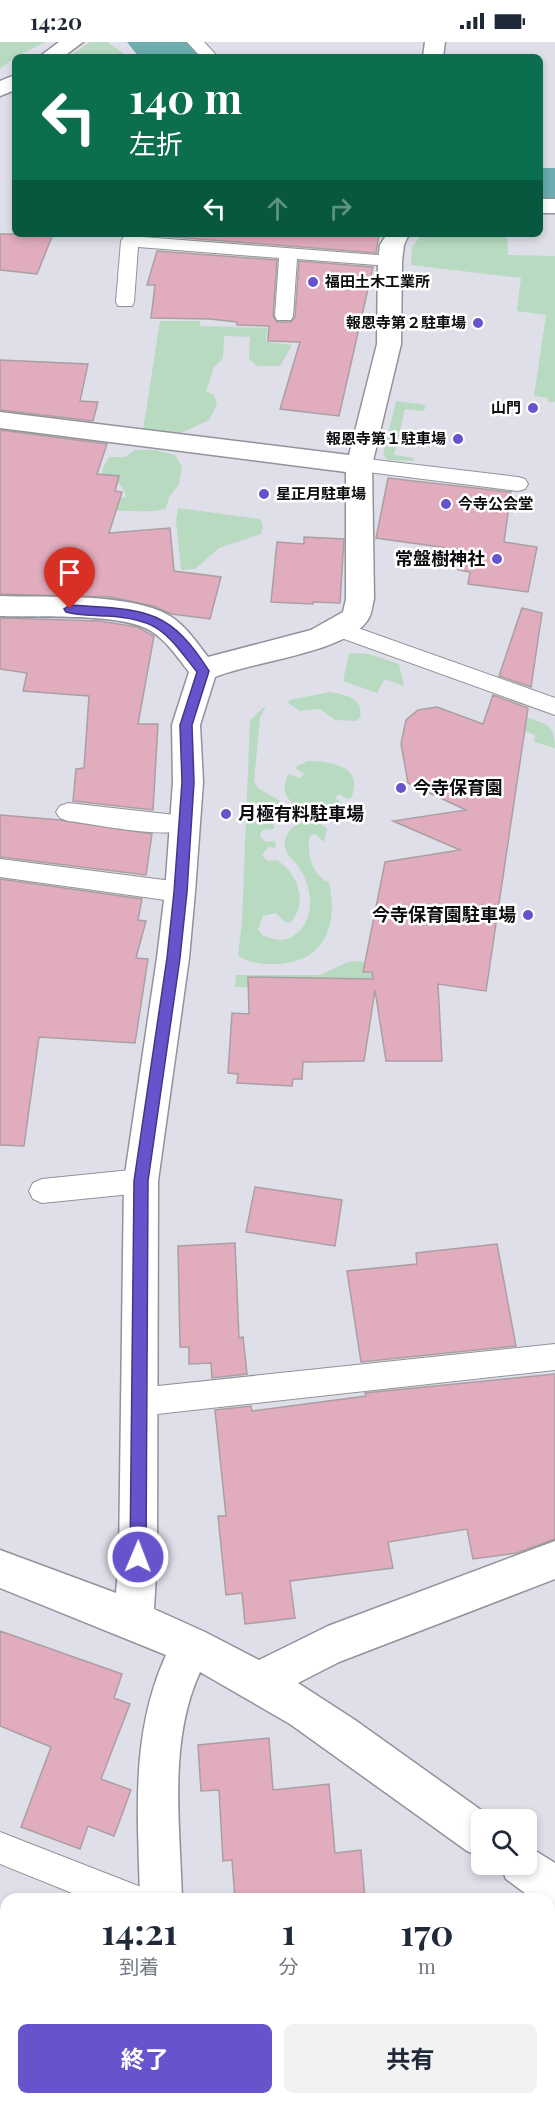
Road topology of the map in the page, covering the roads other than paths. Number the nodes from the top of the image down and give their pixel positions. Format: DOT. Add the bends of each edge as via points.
graph roads {
  1 [pos="73,42"];
  2 [pos="195,42"];
  3 [pos="54,54"];
  4 [pos="207,54"];
  5 [pos="396,237"];
  6 [pos="288,253"];
  7 [pos="390,261"];
  8 [pos="125,302"];
  9 [pos="284,316"];
  10 [pos="0,420"];
  11 [pos="359,465"];
  12 [pos="518,484"];
  13 [pos="0,606"];
  14 [pos="340,630"];
  15 [pos="203,671"];
  16 [pos="555,707"];
  17 [pos="68,812"];
  18 [pos="185,823"];
  19 [pos="0,868"];
  20 [pos="180,892"];
  21 [pos="141,1181"];
  22 [pos="42,1191"];
  23 [pos="555,1357"];
  24 [pos="139,1402"];
  25 [pos="555,1560"];
  26 [pos="0,1569"];
  27 [pos="133,1621"];
  28 [pos="191,1646"];
  29 [pos="258,1682"];
  30 [pos="471,1828"];
  31 [pos="0,1848"];
  32 [pos="537,1875"];
  33 [pos="555,1888"];
  34 [pos="114,1893"];
  35 [pos="161,1893"];
  1 -- 3 [label="street"];
  2 -- 4 [label="lane"];
  5 -- 7 [label="street"];
  6 -- 7 [label="lane"];
  6 -- 8 [label="lane" via="130,241"];
  6 -- 9 [label="lane"];
  7 -- 11 [label="street" via="389,344"];
  10 -- 11 [label="street"];
  11 -- 12 [label="lane"];
  11 -- 14 [label="street" via="360,598 356,617"];
  13 -- 15 [label="street" via="143,616 172,632"];
  14 -- 15 [label="street" via="246,654"];
  14 -- 16 [label="lane"];
  15 -- 18 [label="street" via="186,725"];
  17 -- 18 [label="lane"];
  18 -- 20 [label="street"];
  19 -- 20 [label="lane"];
  20 -- 21 [label="street"];
  21 -- 22 [label="lane"];
  21 -- 24 [label="street"];
  23 -- 24 [label="lane"];
  24 -- 27 [label="street" via="138,1557"];
  25 -- 29 [label="street" via="327,1646"];
  26 -- 27 [label="street"];
  27 -- 28 [label="street"];
  28 -- 29 [label="street"];
  28 -- 35 [label="street" via="167,1704 162,1739"];
  29 -- 30 [label="street"];
  31 -- 34 [label="lane"];
  32 -- 33 [label="street"];
}
